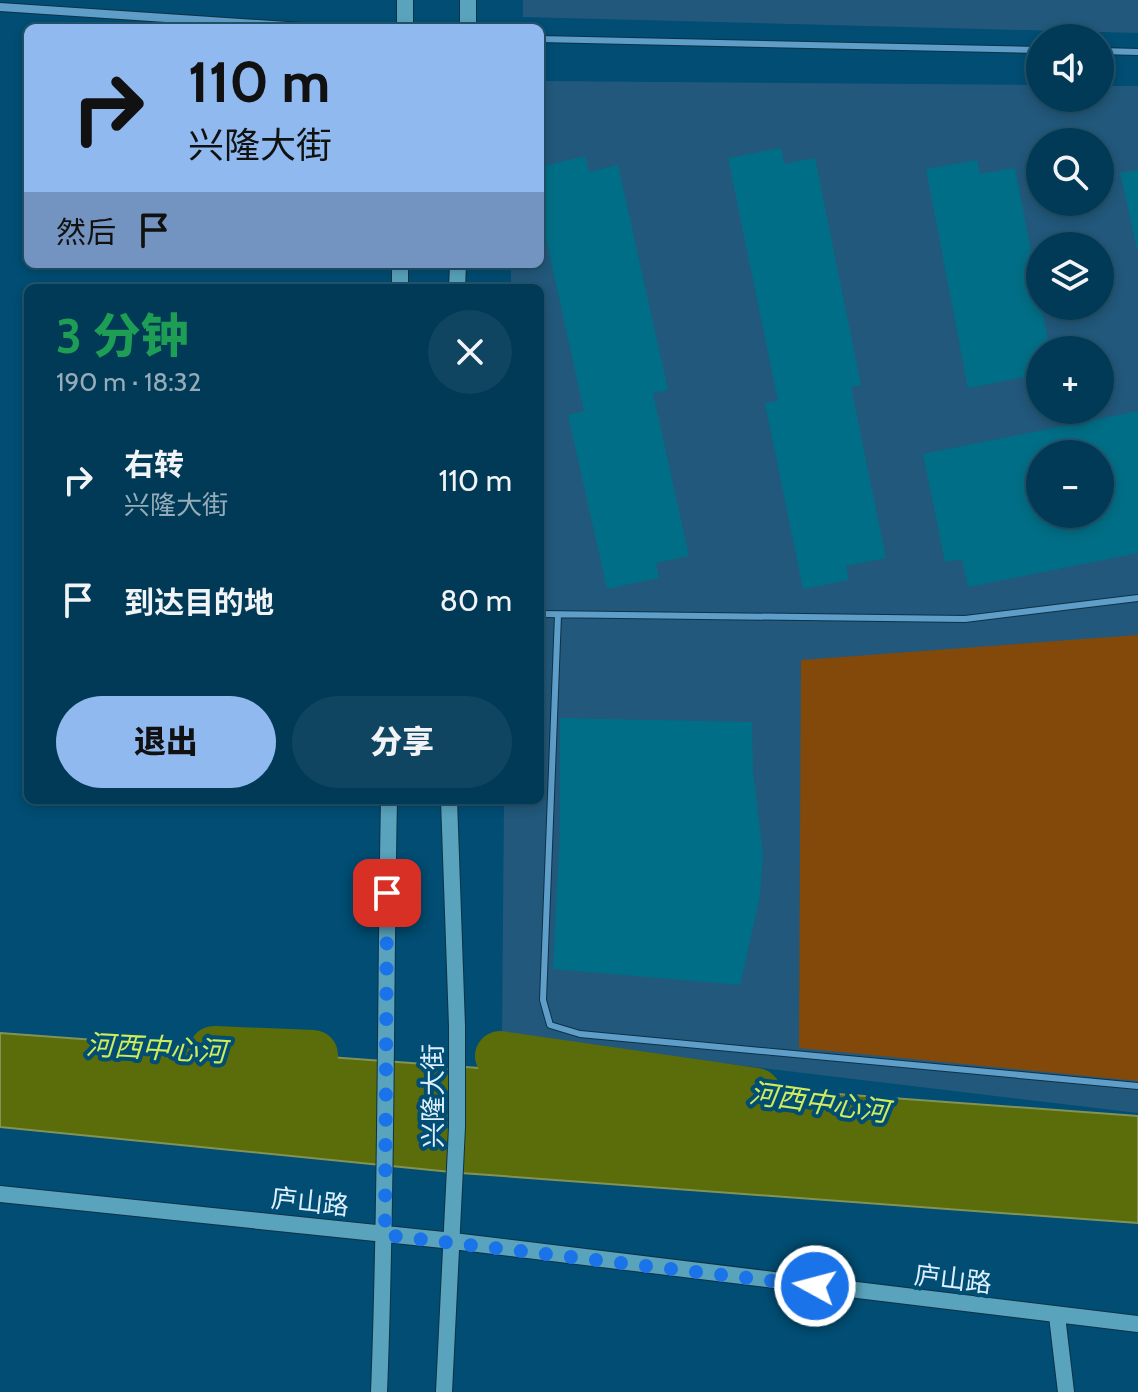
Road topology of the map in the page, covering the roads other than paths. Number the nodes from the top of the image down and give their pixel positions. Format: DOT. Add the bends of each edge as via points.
graph roads {
  1 [pos="405,0"];
  2 [pos="468,0"];
  3 [pos="0,7"];
  4 [pos="257,24"];
  5 [pos="405,24"];
  6 [pos="468,24"];
  7 [pos="544,39"];
  8 [pos="1026,50"];
  9 [pos="1114,51"];
  10 [pos="1138,52"];
  11 [pos="1138,598"];
  12 [pos="544,614"];
  13 [pos="558,615"];
  14 [pos="389,804"];
  15 [pos="449,804"];
  16 [pos="1138,1086"];
  17 [pos="0,1194"];
  18 [pos="385,1235"];
  19 [pos="453,1241"];
  20 [pos="1057,1316"];
  21 [pos="1138,1324"];
  22 [pos="379,1392"];
  23 [pos="444,1392"];
  24 [pos="1066,1392"];
  1 -- 5 [label="main road"];
  2 -- 6 [label="main road"];
  3 -- 4 [label="street"];
  7 -- 8 [label="lane"];
  9 -- 10 [label="lane"];
  11 -- 13 [label="lane" via="965,619"];
  12 -- 13 [label="lane"];
  13 -- 16 [label="lane" via="543,1000 550,1025 580,1034"];
  14 -- 18 [label="main road, 兴隆大街"];
  15 -- 19 [label="main road, 兴隆大街" via="457,1026"];
  17 -- 18 [label="main road, 庐山路"];
  18 -- 19 [label="main road, 庐山路"];
  18 -- 22 [label="main road, 兴隆大街"];
  19 -- 20 [label="main road, 庐山路"];
  19 -- 23 [label="main road, 兴隆大街"];
  20 -- 21 [label="main road, 庐山路"];
  20 -- 24 [label="main road"];
}
